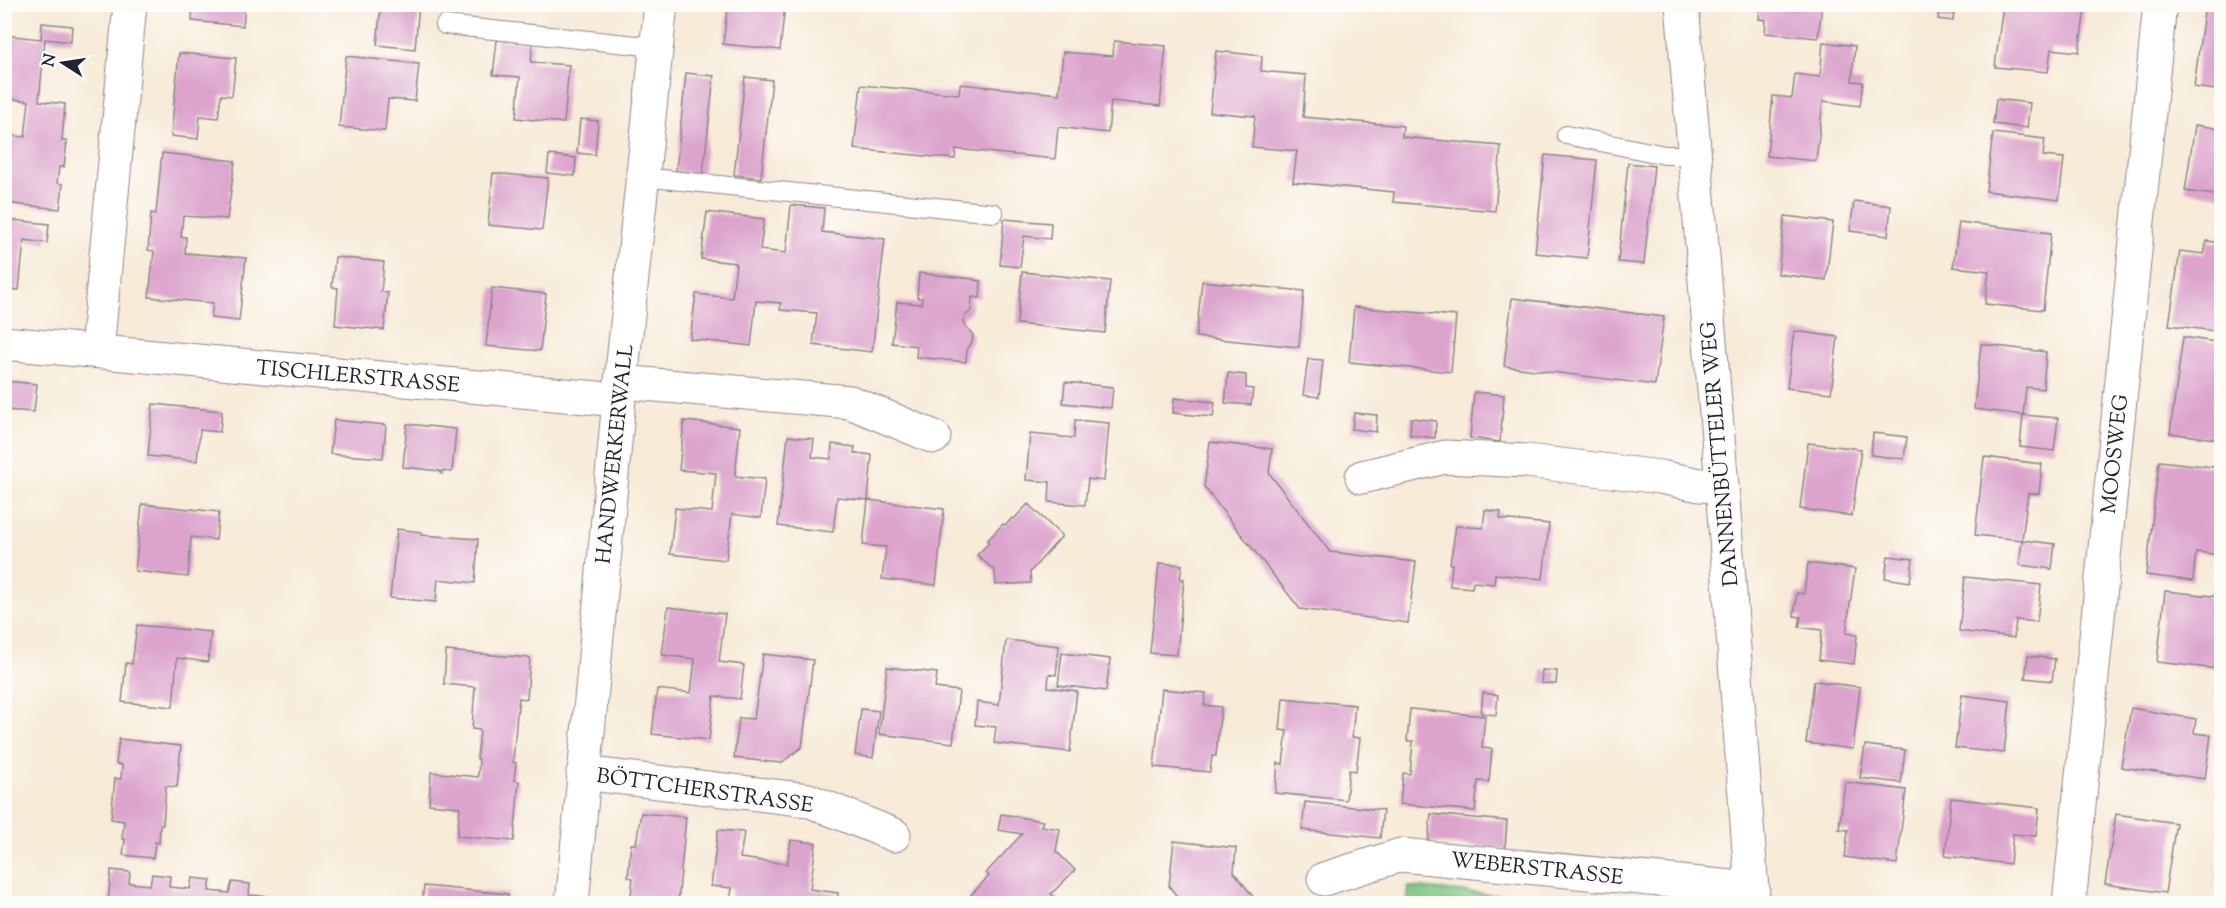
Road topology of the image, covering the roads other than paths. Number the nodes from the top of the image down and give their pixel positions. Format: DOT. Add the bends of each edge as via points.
graph roads {
  1 [pos="130,4"];
  2 [pos="661,4"];
  3 [pos="1682,4"];
  4 [pos="2160,4"];
  5 [pos="445,25"];
  6 [pos="656,48"];
  7 [pos="1566,135"];
  8 [pos="1694,155"];
  9 [pos="642,177"];
  10 [pos="994,213"];
  11 [pos="4,343"];
  12 [pos="97,351"];
  13 [pos="620,391"];
  14 [pos="934,437"];
  15 [pos="1362,477"];
  16 [pos="1722,486"];
  17 [pos="583,773"];
  18 [pos="894,835"];
  19 [pos="1324,879"];
  20 [pos="1754,900"];
  21 [pos="572,903"];
  22 [pos="2069,903"];
  1 -- 12 [label="street"];
  2 -- 6 [label="street, HANDWERKERWALL"];
  3 -- 8 [label="street, DANNENBÜTTELER WEG"];
  4 -- 22 [label="street, MOOSWEG"];
  5 -- 6 [label="lane"];
  6 -- 9 [label="street, HANDWERKERWALL"];
  7 -- 8 [label="lane" via="1665,155"];
  8 -- 16 [label="street, DANNENBÜTTELER WEG"];
  9 -- 10 [label="lane"];
  9 -- 13 [label="street, HANDWERKERWALL"];
  11 -- 12 [label="street, TISCHLERSTRASSE"];
  12 -- 13 [label="street, TISCHLERSTRASSE"];
  13 -- 14 [label="street, TISCHLERSTRASSE" via="850,402"];
  13 -- 17 [label="street, HANDWERKERWALL"];
  15 -- 16 [label="street" via="1445,457 1527,461"];
  16 -- 20 [label="street, DANNENBÜTTELER WEG"];
  17 -- 18 [label="street, BÖTTCHERSTRASSE" via="808,800"];
  17 -- 21 [label="street, HANDWERKERWALL"];
  19 -- 20 [label="street, WEBERSTRASSE" via="1401,855"];
}
